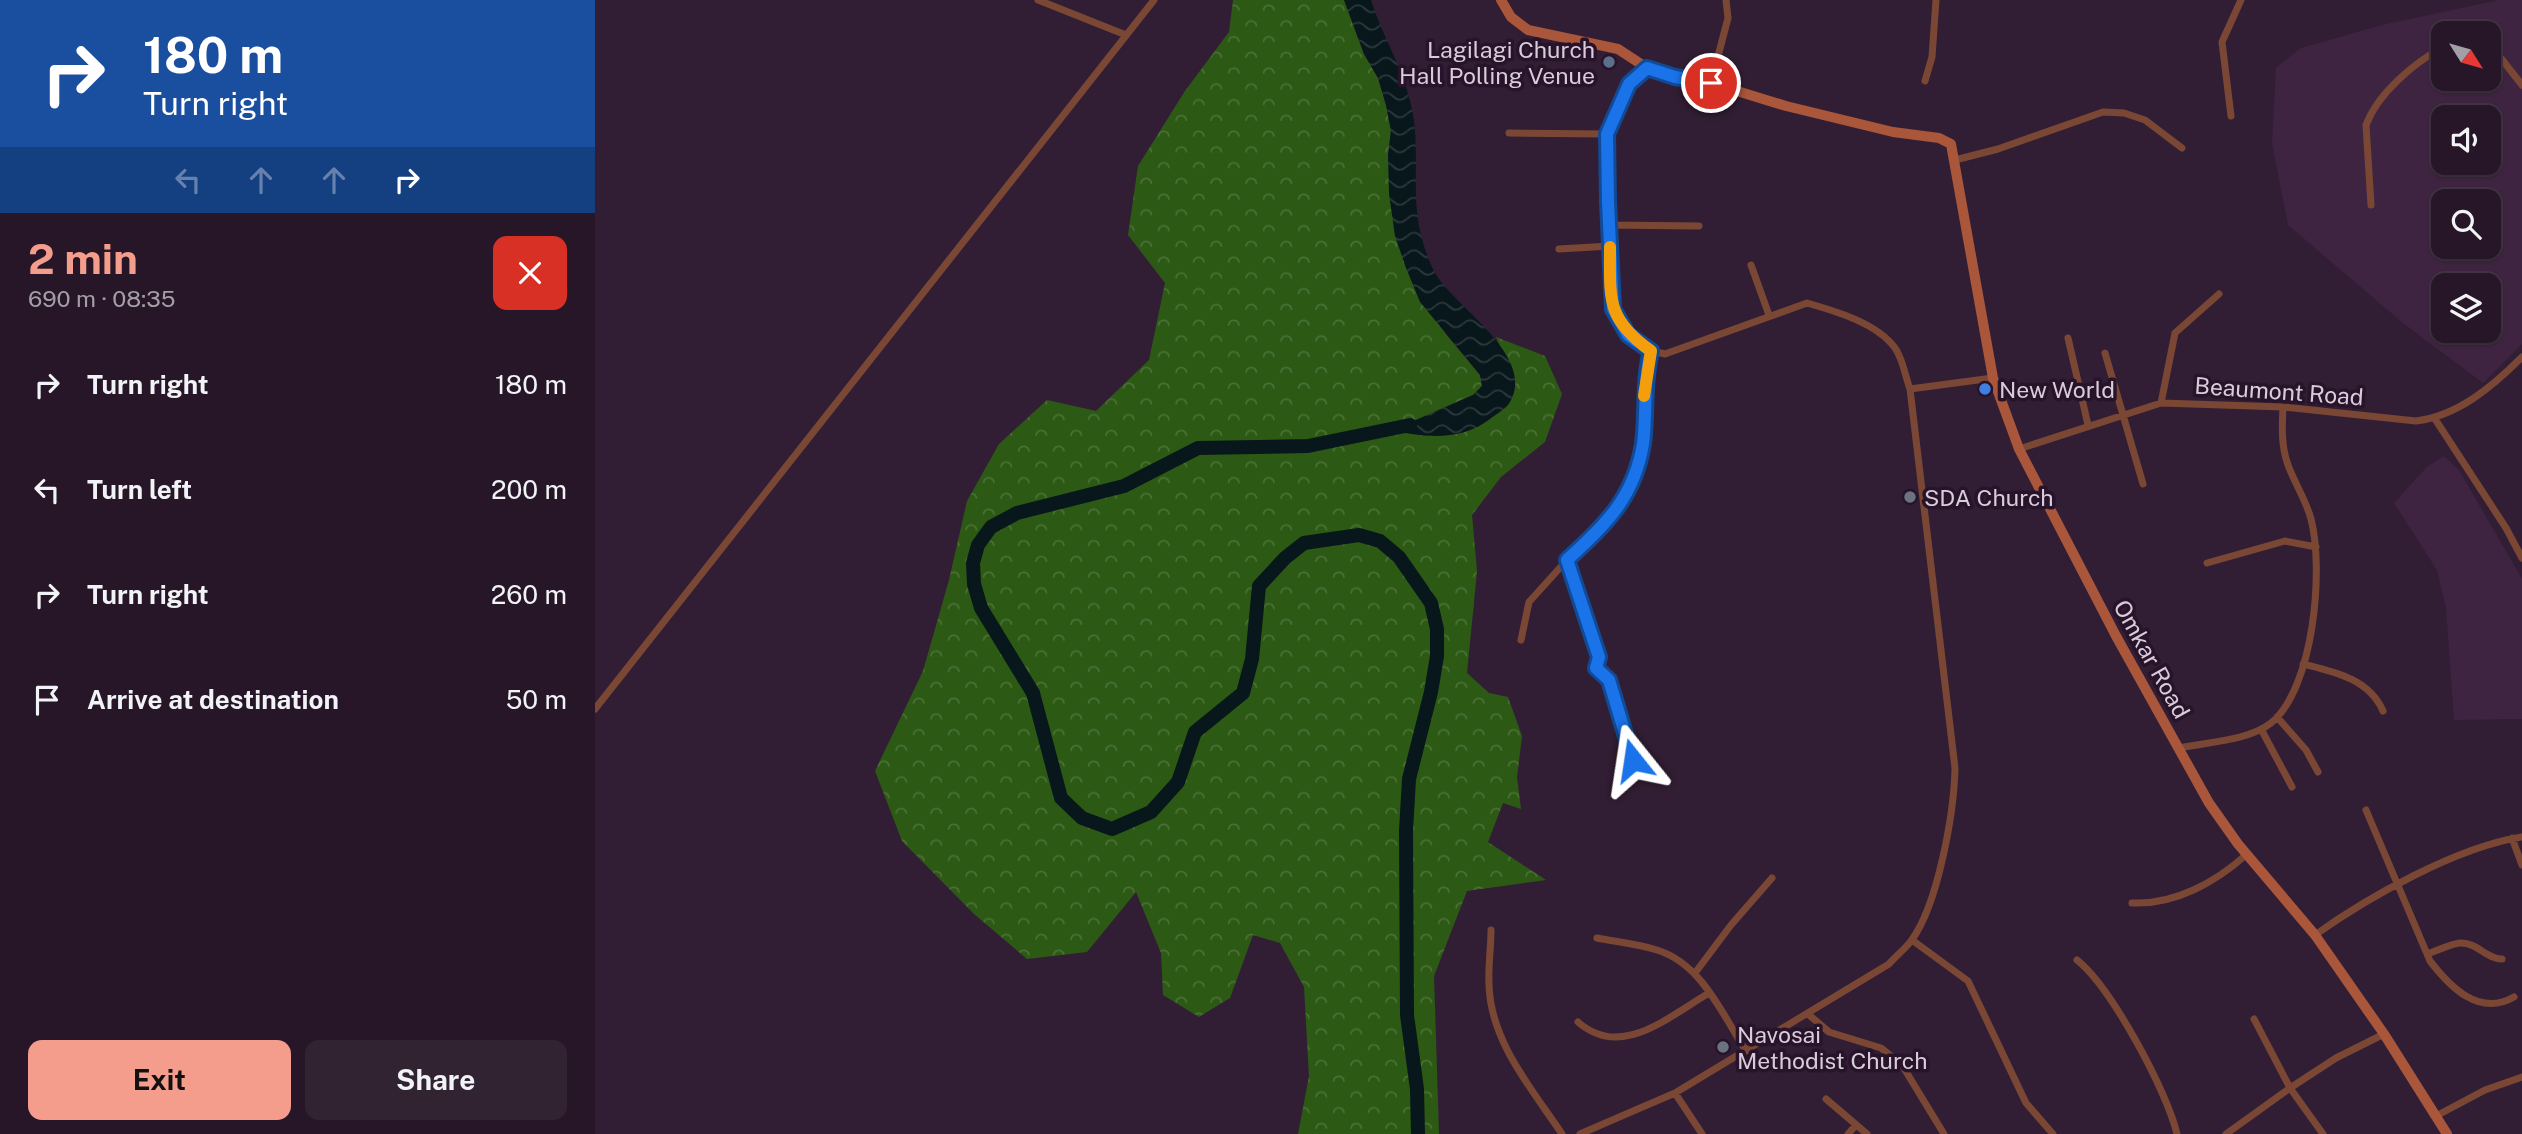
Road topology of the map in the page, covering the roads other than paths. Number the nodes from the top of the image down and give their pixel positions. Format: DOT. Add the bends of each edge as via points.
graph roads {
  1 [pos="1038,0"];
  2 [pos="1154,0"];
  3 [pos="1501,0"];
  4 [pos="1725,0"];
  5 [pos="1936,0"];
  6 [pos="2241,0"];
  7 [pos="1126,35"];
  8 [pos="2431,55"];
  9 [pos="2501,58"];
  10 [pos="1647,68"];
  11 [pos="1925,81"];
  12 [pos="1711,83"];
  13 [pos="2522,85"];
  14 [pos="2231,116"];
  15 [pos="1509,133"];
  16 [pos="1607,134"];
  17 [pos="2182,148"];
  18 [pos="1955,160"];
  19 [pos="2371,205"];
  20 [pos="1609,225"];
  21 [pos="1699,226"];
  22 [pos="1610,246"];
  23 [pos="1559,249"];
  24 [pos="1751,265"];
  25 [pos="2218,294"];
  26 [pos="1769,315"];
  27 [pos="2069,338"];
  28 [pos="1651,351"];
  29 [pos="2105,353"];
  30 [pos="2522,357"];
  31 [pos="1993,378"];
  32 [pos="1910,389"];
  33 [pos="2161,403"];
  34 [pos="2283,407"];
  35 [pos="2121,414"];
  36 [pos="2435,419"];
  37 [pos="2088,425"];
  38 [pos="2019,449"];
  39 [pos="2143,484"];
  40 [pos="2316,547"];
  41 [pos="2522,558"];
  42 [pos="1567,560"];
  43 [pos="2207,563"];
  44 [pos="1521,639"];
  45 [pos="2303,664"];
  46 [pos="595,709"];
  47 [pos="2383,711"];
  48 [pos="2277,717"];
  49 [pos="2261,729"];
  50 [pos="2179,748"];
  51 [pos="1633,760"];
  52 [pos="2318,772"];
  53 [pos="2292,787"];
  54 [pos="2366,810"];
  55 [pos="2522,837"];
  56 [pos="2512,838"];
  57 [pos="2247,854"];
  58 [pos="2522,865"];
  59 [pos="1772,878"];
  60 [pos="2398,886"];
  61 [pos="2132,903"];
  62 [pos="1492,930"];
  63 [pos="2315,935"];
  64 [pos="1597,938"];
  65 [pos="1912,940"];
  66 [pos="2427,954"];
  67 [pos="2077,960"];
  68 [pos="2502,960"];
  69 [pos="1695,973"];
  70 [pos="1709,993"];
  71 [pos="2514,998"];
  72 [pos="1808,1014"];
  73 [pos="2254,1019"];
  74 [pos="1578,1022"];
  75 [pos="2384,1034"];
  76 [pos="1746,1051"];
  77 [pos="2522,1077"];
  78 [pos="2290,1088"];
  79 [pos="1675,1093"];
  80 [pos="1826,1099"];
  81 [pos="2436,1116"];
  82 [pos="1856,1125"];
  83 [pos="1562,1134"];
  84 [pos="1580,1134"];
  85 [pos="1702,1134"];
  86 [pos="1849,1134"];
  87 [pos="1867,1134"];
  88 [pos="1944,1134"];
  89 [pos="2053,1134"];
  90 [pos="2177,1134"];
  91 [pos="2226,1134"];
  92 [pos="2323,1134"];
  93 [pos="2447,1134"];
  1 -- 7 [label="street"];
  2 -- 7 [label="street"];
  3 -- 10 [label="street" via="1511,17 1528,30 1618,48"];
  4 -- 12 [label="street" via="1728,18"];
  5 -- 11 [label="street" via="1932,57"];
  6 -- 14 [label="street" via="2222,42"];
  7 -- 46 [label="street"];
  8 -- 19 [label="street" via="2411,69 2371,113 2366,125"];
  9 -- 13 [label="street"];
  10 -- 12 [label="street"];
  10 -- 16 [label="street" via="1629,84"];
  12 -- 18 [label="street, Omkar Road" via="1893,132 1939,138 1951,144"];
  15 -- 16 [label="street"];
  16 -- 20 [label="street"];
  17 -- 18 [label="street" via="2145,120 2103,112"];
  18 -- 31 [label="street, Omkar Road"];
  20 -- 21 [label="street"];
  20 -- 22 [label="street"];
  22 -- 23 [label="street"];
  22 -- 28 [label="street" via="1613,309 1628,335"];
  24 -- 26 [label="street"];
  25 -- 33 [label="street" via="2175,333"];
  26 -- 28 [label="street" via="1665,354"];
  26 -- 32 [label="street" via="1807,303 1860,323 1896,349"];
  27 -- 37 [label="street"];
  28 -- 42 [label="street" via="1643,442 1630,490 1616,512"];
  29 -- 35 [label="street"];
  30 -- 36 [label="street, Beaumont Road" via="2465,404"];
  31 -- 32 [label="street"];
  31 -- 38 [label="street, Omkar Road"];
  32 -- 65 [label="street" via="1955,768 1954,796 1930,904"];
  33 -- 34 [label="street, Beaumont Road"];
  33 -- 35 [label="street, Beaumont Road"];
  34 -- 36 [label="street, Beaumont Road"];
  34 -- 40 [label="street" via="2288,465 2311,519"];
  35 -- 37 [label="street, Beaumont Road"];
  35 -- 39 [label="street"];
  36 -- 41 [label="street"];
  37 -- 38 [label="street, Beaumont Road"];
  38 -- 50 [label="street, Omkar Road"];
  40 -- 43 [label="street" via="2285,541"];
  40 -- 45 [label="street" via="2312,625"];
  42 -- 44 [label="street" via="1529,603"];
  42 -- 51 [label="street" via="1599,657 1596,668 1609,680"];
  45 -- 47 [label="street" via="2366,687"];
  45 -- 48 [label="street" via="2294,691"];
  48 -- 49 [label="street"];
  48 -- 52 [label="street"];
  49 -- 50 [label="street"];
  49 -- 53 [label="street"];
  50 -- 57 [label="street, Omkar Road" via="2209,803"];
  54 -- 60 [label="street"];
  55 -- 56 [label="street"];
  56 -- 58 [label="street"];
  56 -- 60 [label="street"];
  57 -- 61 [label="street" via="2204,887"];
  57 -- 63 [label="street, Omkar Road"];
  59 -- 69 [label="street"];
  60 -- 63 [label="street"];
  60 -- 66 [label="street"];
  62 -- 83 [label="street" via="1489,985 1499,1032 1513,1062"];
  63 -- 75 [label="street, Omkar Road"];
  64 -- 69 [label="street" via="1657,950"];
  65 -- 72 [label="street" via="1889,964"];
  65 -- 89 [label="street" via="1968,981 2026,1103"];
  66 -- 68 [label="street" via="2461,943"];
  66 -- 71 [label="street" via="2445,981 2466,996 2499,1004"];
  67 -- 90 [label="street" via="2136,1042"];
  69 -- 70 [label="street"];
  70 -- 74 [label="street" via="1617,1040 1590,1033"];
  70 -- 76 [label="street"];
  72 -- 76 [label="street"];
  72 -- 88 [label="street" via="1829,1032 1881,1048 1902,1065"];
  73 -- 78 [label="street"];
  75 -- 78 [label="street"];
  75 -- 81 [label="street, Omkar Road"];
  76 -- 79 [label="street"];
  77 -- 81 [label="street"];
  78 -- 91 [label="street"];
  78 -- 92 [label="street"];
  79 -- 84 [label="street"];
  79 -- 85 [label="street"];
  80 -- 82 [label="street"];
  81 -- 93 [label="street, Omkar Road"];
  82 -- 86 [label="street"];
  82 -- 87 [label="street"];
}
